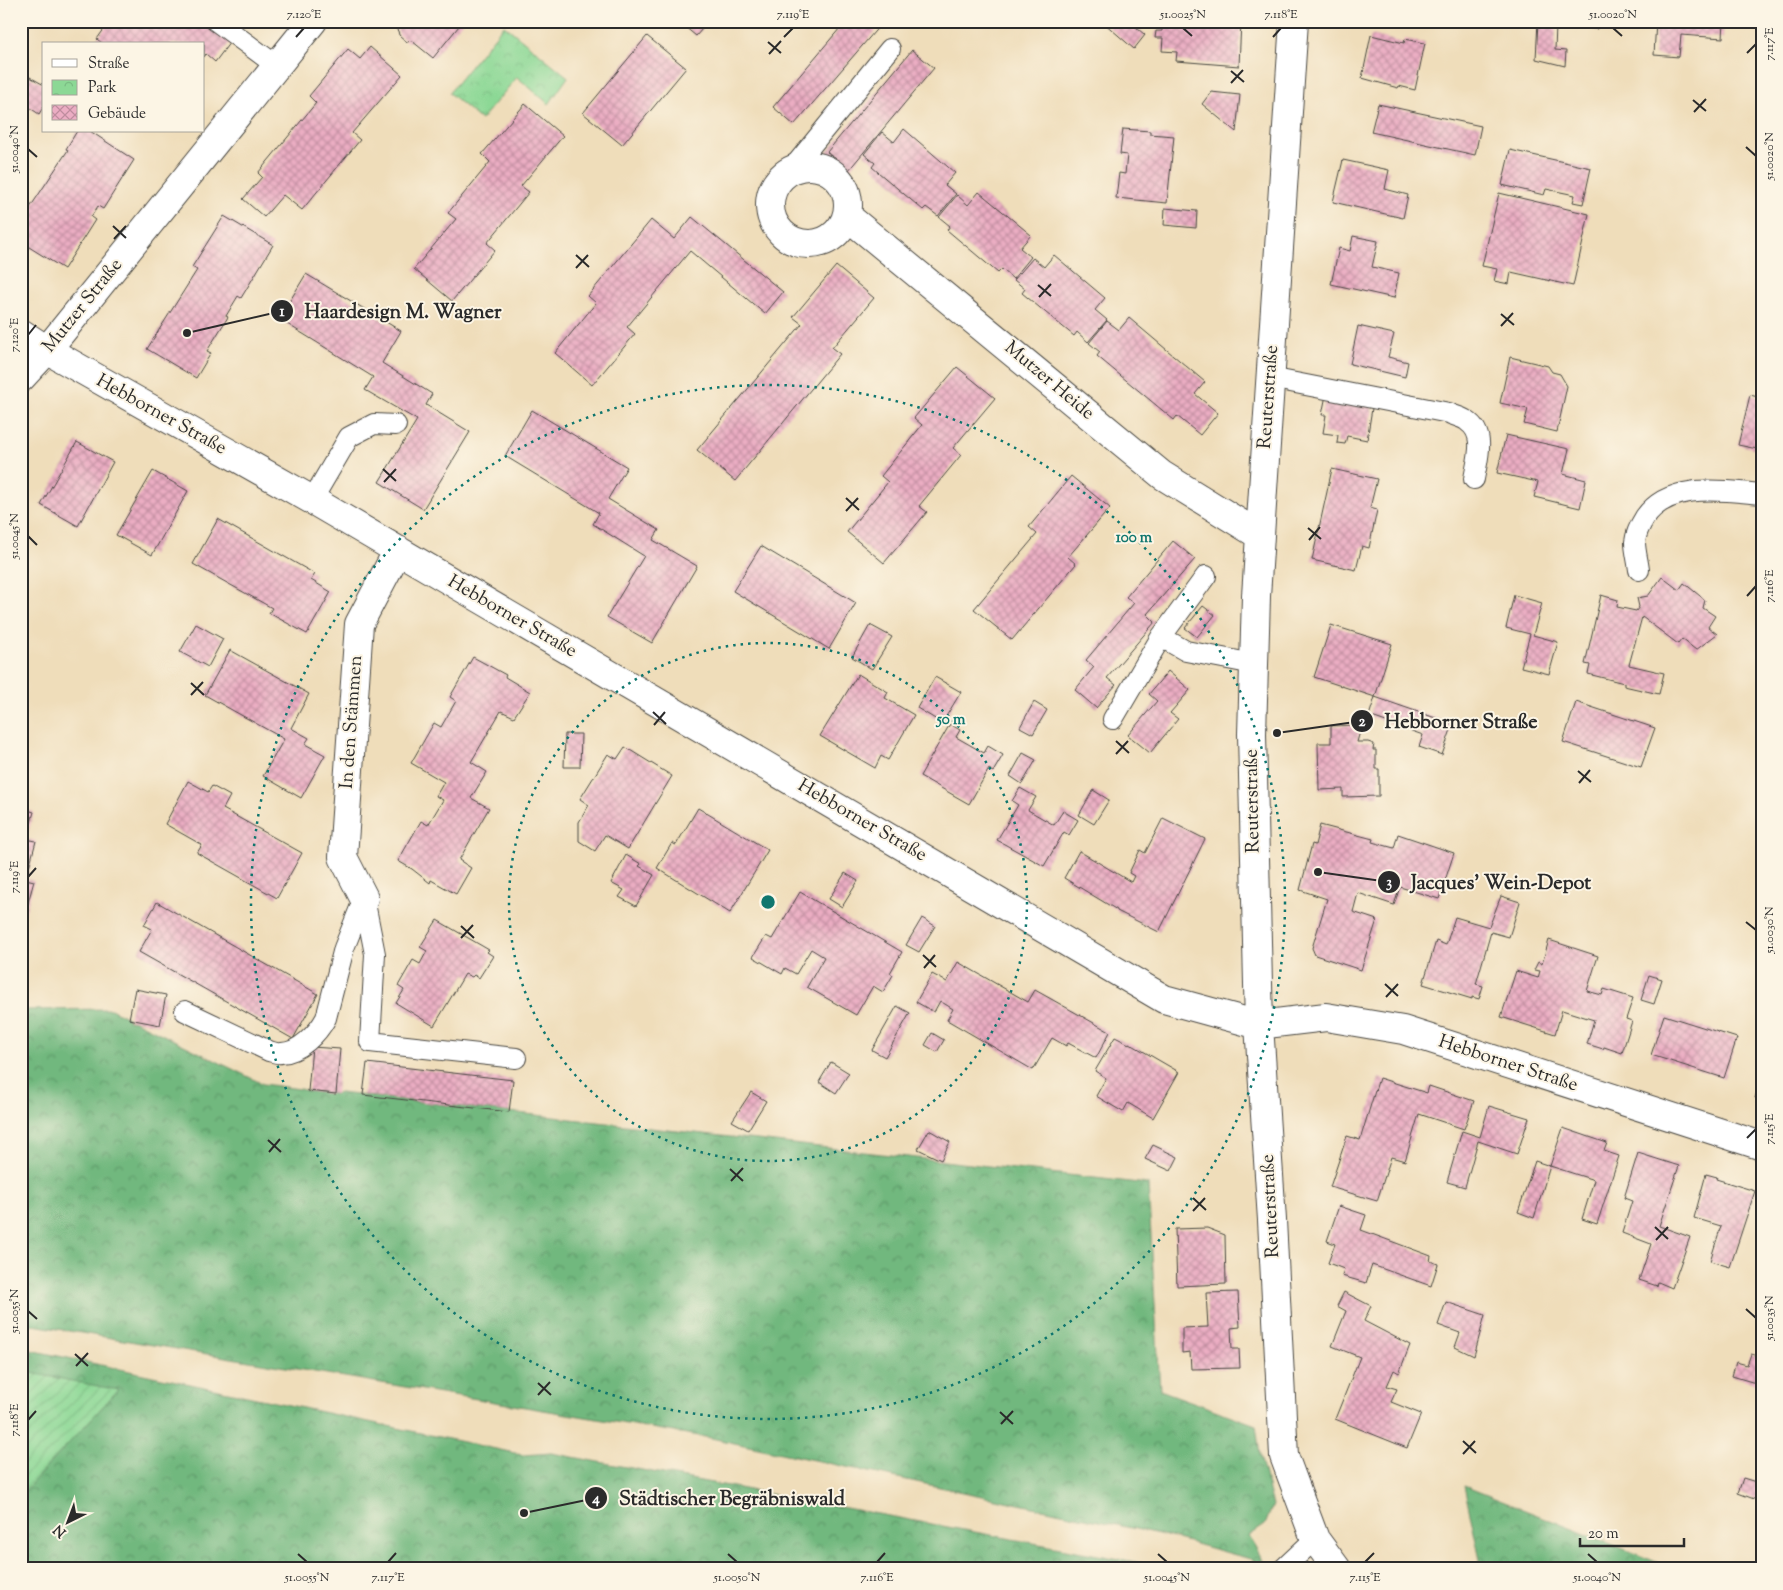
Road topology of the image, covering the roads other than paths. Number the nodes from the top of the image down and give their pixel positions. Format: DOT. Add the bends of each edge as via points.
graph roads {
  1 [pos="216,21"];
  2 [pos="312,21"];
  3 [pos="1294,21"];
  4 [pos="890,49"];
  5 [pos="277,66"];
  6 [pos="792,169"];
  7 [pos="847,216"];
  8 [pos="21,333"];
  9 [pos="47,350"];
  10 [pos="21,378"];
  11 [pos="1270,378"];
  12 [pos="396,425"];
  13 [pos="1474,479"];
  14 [pos="1762,494"];
  15 [pos="312,500"];
  16 [pos="1259,535"];
  17 [pos="398,550"];
  18 [pos="1639,570"];
  19 [pos="1206,576"];
  20 [pos="1161,637"];
  21 [pos="1254,664"];
  22 [pos="1113,719"];
  23 [pos="364,898"];
  24 [pos="186,1011"];
  25 [pos="1259,1026"];
  26 [pos="516,1058"];
  27 [pos="1762,1146"];
  28 [pos="1315,1539"];
  29 [pos="1283,1569"];
  30 [pos="1337,1569"];
  1 -- 5 [label="lane"];
  2 -- 5 [label="street, Mutzer Straße"];
  3 -- 11 [label="street, Reuterstraße"];
  4 -- 6 [label="lane"];
  5 -- 9 [label="street, Mutzer Straße"];
  6 -- 7 [label="street" via="817,166 840,179 849,203"];
  6 -- 7 [label="street" via="773,188 770,201 771,214 782,234 802,244 819,243 834,236"];
  7 -- 16 [label="street, Mutzer Heide" via="1162,474"];
  8 -- 9 [label="street, Hebborner Straße"];
  9 -- 10 [label="street, Mutzer Straße"];
  9 -- 15 [label="street, Hebborner Straße"];
  11 -- 13 [label="lane" via="1449,413 1468,421 1480,444"];
  11 -- 16 [label="street, Reuterstraße"];
  12 -- 15 [label="lane" via="374,424 350,437"];
  14 -- 18 [label="lane" via="1696,491 1664,500 1649,511 1638,527 1635,542"];
  15 -- 17 [label="street, Hebborner Straße"];
  16 -- 21 [label="street, Reuterstraße"];
  17 -- 23 [label="street, In den Stämmen" via="359,624 343,857"];
  17 -- 25 [label="street, Hebborner Straße" via="1164,999"];
  19 -- 20 [label="lane"];
  20 -- 21 [label="lane" via="1186,651"];
  20 -- 22 [label="lane"];
  21 -- 25 [label="street, Reuterstraße" via="1252,734"];
  23 -- 24 [label="lane" via="344,948 326,1018 310,1038 292,1051 280,1054 269,1051"];
  23 -- 26 [label="lane" via="375,954 370,1042"];
  25 -- 27 [label="street, Hebborner Straße" via="1326,1017 1404,1030"];
  25 -- 28 [label="street, Reuterstraße" via="1284,1456"];
  28 -- 29 [label="lane"];
  28 -- 30 [label="street, Reuterstraße"];
}
